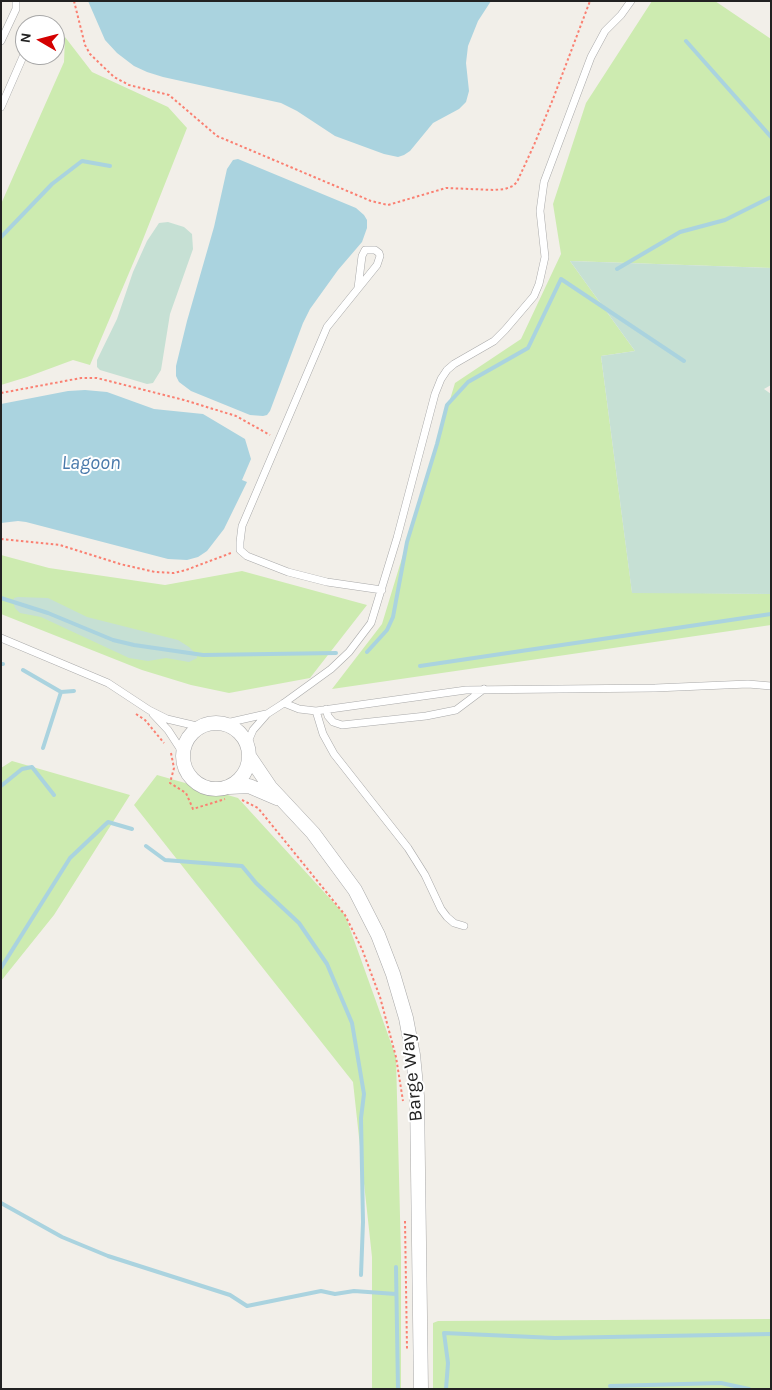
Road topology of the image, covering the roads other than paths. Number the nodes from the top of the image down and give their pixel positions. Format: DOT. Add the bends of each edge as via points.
graph roads {
  1 [pos="16,1"];
  2 [pos="632,1"];
  3 [pos="1,41"];
  4 [pos="19,65"];
  5 [pos="1,107"];
  6 [pos="358,288"];
  7 [pos="382,590"];
  8 [pos="1,638"];
  9 [pos="771,686"];
  10 [pos="485,689"];
  11 [pos="284,704"];
  12 [pos="326,709"];
  13 [pos="149,710"];
  14 [pos="316,710"];
  15 [pos="267,714"];
  16 [pos="222,724"];
  17 [pos="201,727"];
  18 [pos="248,750"];
  19 [pos="177,753"];
  20 [pos="228,793"];
  21 [pos="282,801"];
  22 [pos="464,926"];
  23 [pos="421,1389"];
  1 -- 3 [label="lane" via="16,9"];
  2 -- 7 [label="lane" via="605,31 591,57 544,182 540,211 545,256 534,296 494,341 454,364 441,378"];
  4 -- 5 [label="lane"];
  6 -- 6 [label="lane" via="378,262 379,253 375,250 365,250 362,256"];
  6 -- 7 [label="lane" via="327,327 242,526 240,550 252,559 297,575"];
  7 -- 11 [label="lane" via="371,623 349,652 325,675"];
  8 -- 13 [label="lane" via="108,683"];
  9 -- 10 [label="lane"];
  10 -- 12 [label="lane"];
  10 -- 12 [label="lane" via="456,710 426,716 342,725 333,722"];
  11 -- 14 [label="lane"];
  11 -- 15 [label="lane"];
  12 -- 14 [label="lane"];
  13 -- 17 [label="lane" via="166,719"];
  13 -- 19 [label="lane" via="168,730"];
  14 -- 22 [label="lane" via="323,734 334,754 408,848 447,917"];
  15 -- 16 [label="lane"];
  15 -- 18 [label="lane" via="253,730"];
  16 -- 17 [label="street" via="211,723"];
  16 -- 18 [label="street" via="241,734"];
  17 -- 19 [label="street"];
  18 -- 20 [label="street" via="247,766"];
  18 -- 21 [label="street, Barge Way" via="263,778"];
  19 -- 20 [label="street" via="197,783"];
  20 -- 21 [label="street, Barge Way" via="249,786"];
  21 -- 23 [label="street, Barge Way" via="313,833 355,890 393,974 406,1018 417,1096"];
}
